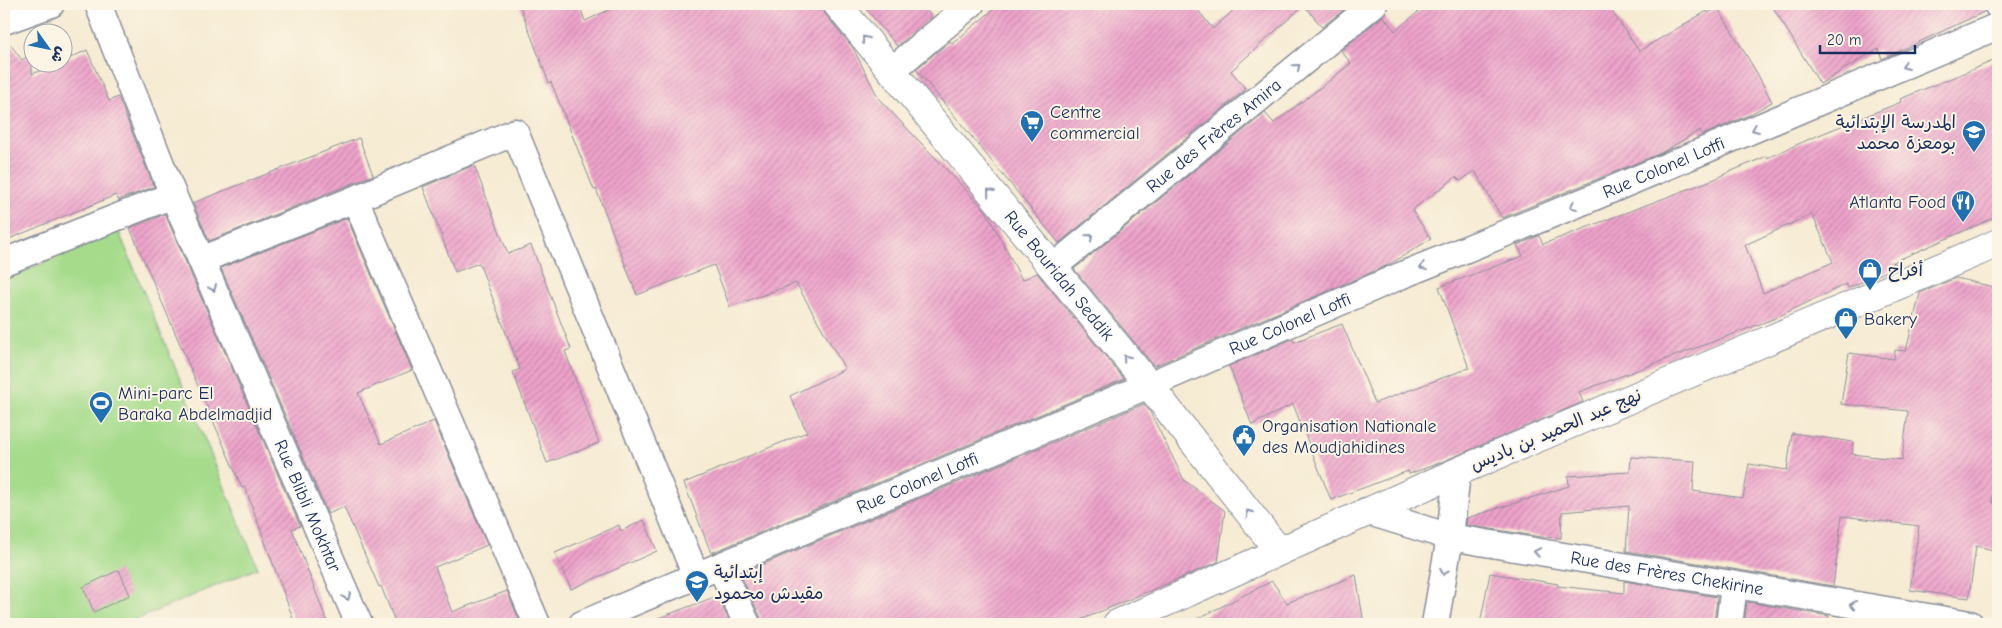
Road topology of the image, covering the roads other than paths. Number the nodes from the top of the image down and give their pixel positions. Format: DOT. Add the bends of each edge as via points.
graph roads {
  1 [pos="51,4"];
  2 [pos="98,4"];
  3 [pos="837,4"];
  4 [pos="971,4"];
  5 [pos="1374,4"];
  6 [pos="4,21"];
  7 [pos="1998,26"];
  8 [pos="891,71"];
  9 [pos="172,195"];
  10 [pos="355,198"];
  11 [pos="1998,243"];
  12 [pos="201,260"];
  13 [pos="4,262"];
  14 [pos="1052,268"];
  15 [pos="1148,385"];
  16 [pos="1457,472"];
  17 [pos="1366,511"];
  18 [pos="1450,537"];
  19 [pos="1279,551"];
  20 [pos="720,566"];
  21 [pos="696,576"];
  22 [pos="1734,586"];
  23 [pos="1126,622"];
  24 [pos="359,624"];
  25 [pos="537,624"];
  26 [pos="582,624"];
  27 [pos="746,624"];
  28 [pos="1435,624"];
  29 [pos="1729,624"];
  30 [pos="1970,624"];
  1 -- 6 [label="street"];
  2 -- 9 [label="street, Rue Blibli Mokhtar"];
  8 -- 3 [label="main road, Rue Bouridah Seddik, one-way"];
  4 -- 8 [label="street"];
  14 -- 5 [label="street, Rue des Frères Amira, one-way"];
  7 -- 15 [label="street, Rue Colonel Lotfi, one-way"];
  14 -- 8 [label="main road, Rue Bouridah Seddik, one-way"];
  9 -- 12 [label="street, Rue Blibli Mokhtar"];
  9 -- 13 [label="street"];
  10 -- 12 [label="street"];
  10 -- 21 [label="street" via="514,132"];
  10 -- 25 [label="street"];
  11 -- 16 [label="main road, نهج عبد الحميد بن باديس"];
  12 -- 24 [label="street, Rue Blibli Mokhtar, one-way"];
  15 -- 14 [label="main road, Rue Bouridah Seddik, one-way"];
  19 -- 15 [label="main road, Rue Bouridah Seddik, one-way"];
  15 -- 20 [label="street, Rue Colonel Lotfi"];
  16 -- 17 [label="main road, نهج عبد الحميد بن باديس"];
  16 -- 18 [label="street"];
  17 -- 18 [label="street, Rue des Frères Chekirine"];
  17 -- 19 [label="main road, نهج عبد الحميد بن باديس"];
  22 -- 18 [label="street, Rue des Frères Chekirine, one-way"];
  18 -- 28 [label="street, one-way"];
  19 -- 23 [label="main road, نهج عبد الحميد بن باديس"];
  20 -- 21 [label="street, Rue Colonel Lotfi"];
  20 -- 27 [label="street"];
  21 -- 26 [label="street, Rue Colonel Lotfi"];
  22 -- 29 [label="street"];
  30 -- 22 [label="street, Rue des Frères Chekirine, one-way"];
}
